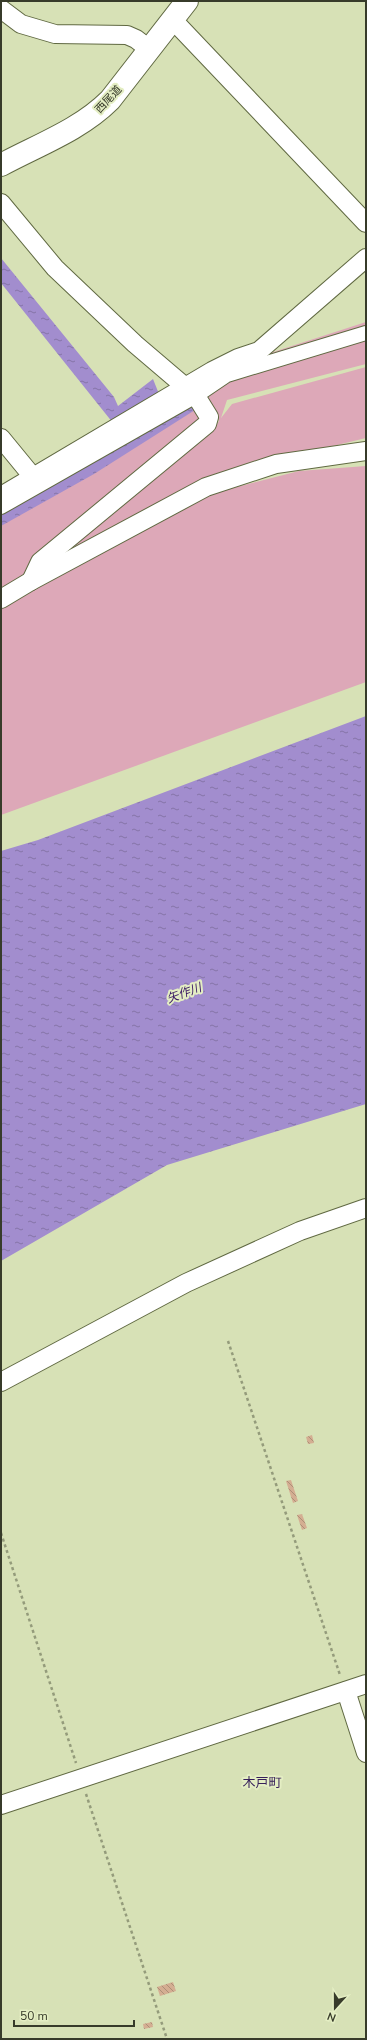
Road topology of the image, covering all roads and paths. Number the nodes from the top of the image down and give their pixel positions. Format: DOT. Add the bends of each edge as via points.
graph roads {
  1 [pos="187,1"];
  2 [pos="1,9"];
  3 [pos="173,20"];
  4 [pos="150,49"];
  5 [pos="1,164"];
  6 [pos="1,203"];
  7 [pos="366,223"];
  8 [pos="366,258"];
  9 [pos="366,333"];
  10 [pos="190,391"];
  11 [pos="1,438"];
  12 [pos="366,451"];
  13 [pos="33,477"];
  14 [pos="1,496"];
  15 [pos="1,507"];
  16 [pos="31,581"];
  17 [pos="1,599"];
  18 [pos="366,1208"];
  19 [pos="228,1341"];
  20 [pos="1,1382"];
  21 [pos="1,1533"];
  22 [pos="366,1684"];
  23 [pos="346,1691"];
  24 [pos="366,1753"];
  25 [pos="81,1779"];
  26 [pos="1,1805"];
  27 [pos="167,2039"];
  1 -- 3 [label="street, 西尾道"];
  2 -- 4 [label="street" via="21,24 55,34 128,35"];
  3 -- 4 [label="street, 西尾道"];
  3 -- 7 [label="street"];
  4 -- 5 [label="street, 西尾道" via="110,100 96,113 78,125"];
  6 -- 10 [label="street" via="55,268 135,344"];
  8 -- 10 [label="street" via="259,351 238,358"];
  9 -- 10 [label="street" via="227,375"];
  10 -- 13 [label="street"];
  10 -- 15 [label="street"];
  10 -- 16 [label="street" via="209,417 207,424 40,562"];
  11 -- 13 [label="street"];
  12 -- 16 [label="street" via="276,464 206,487"];
  13 -- 14 [label="street"];
  16 -- 17 [label="street"];
  18 -- 20 [label="street" via="300,1231 186,1283"];
  19 -- 23 [label="path"];
  21 -- 25 [label="path"];
  22 -- 23 [label="street"];
  23 -- 24 [label="street"];
  23 -- 25 [label="street"];
  25 -- 26 [label="street"];
  25 -- 27 [label="path"];
}
